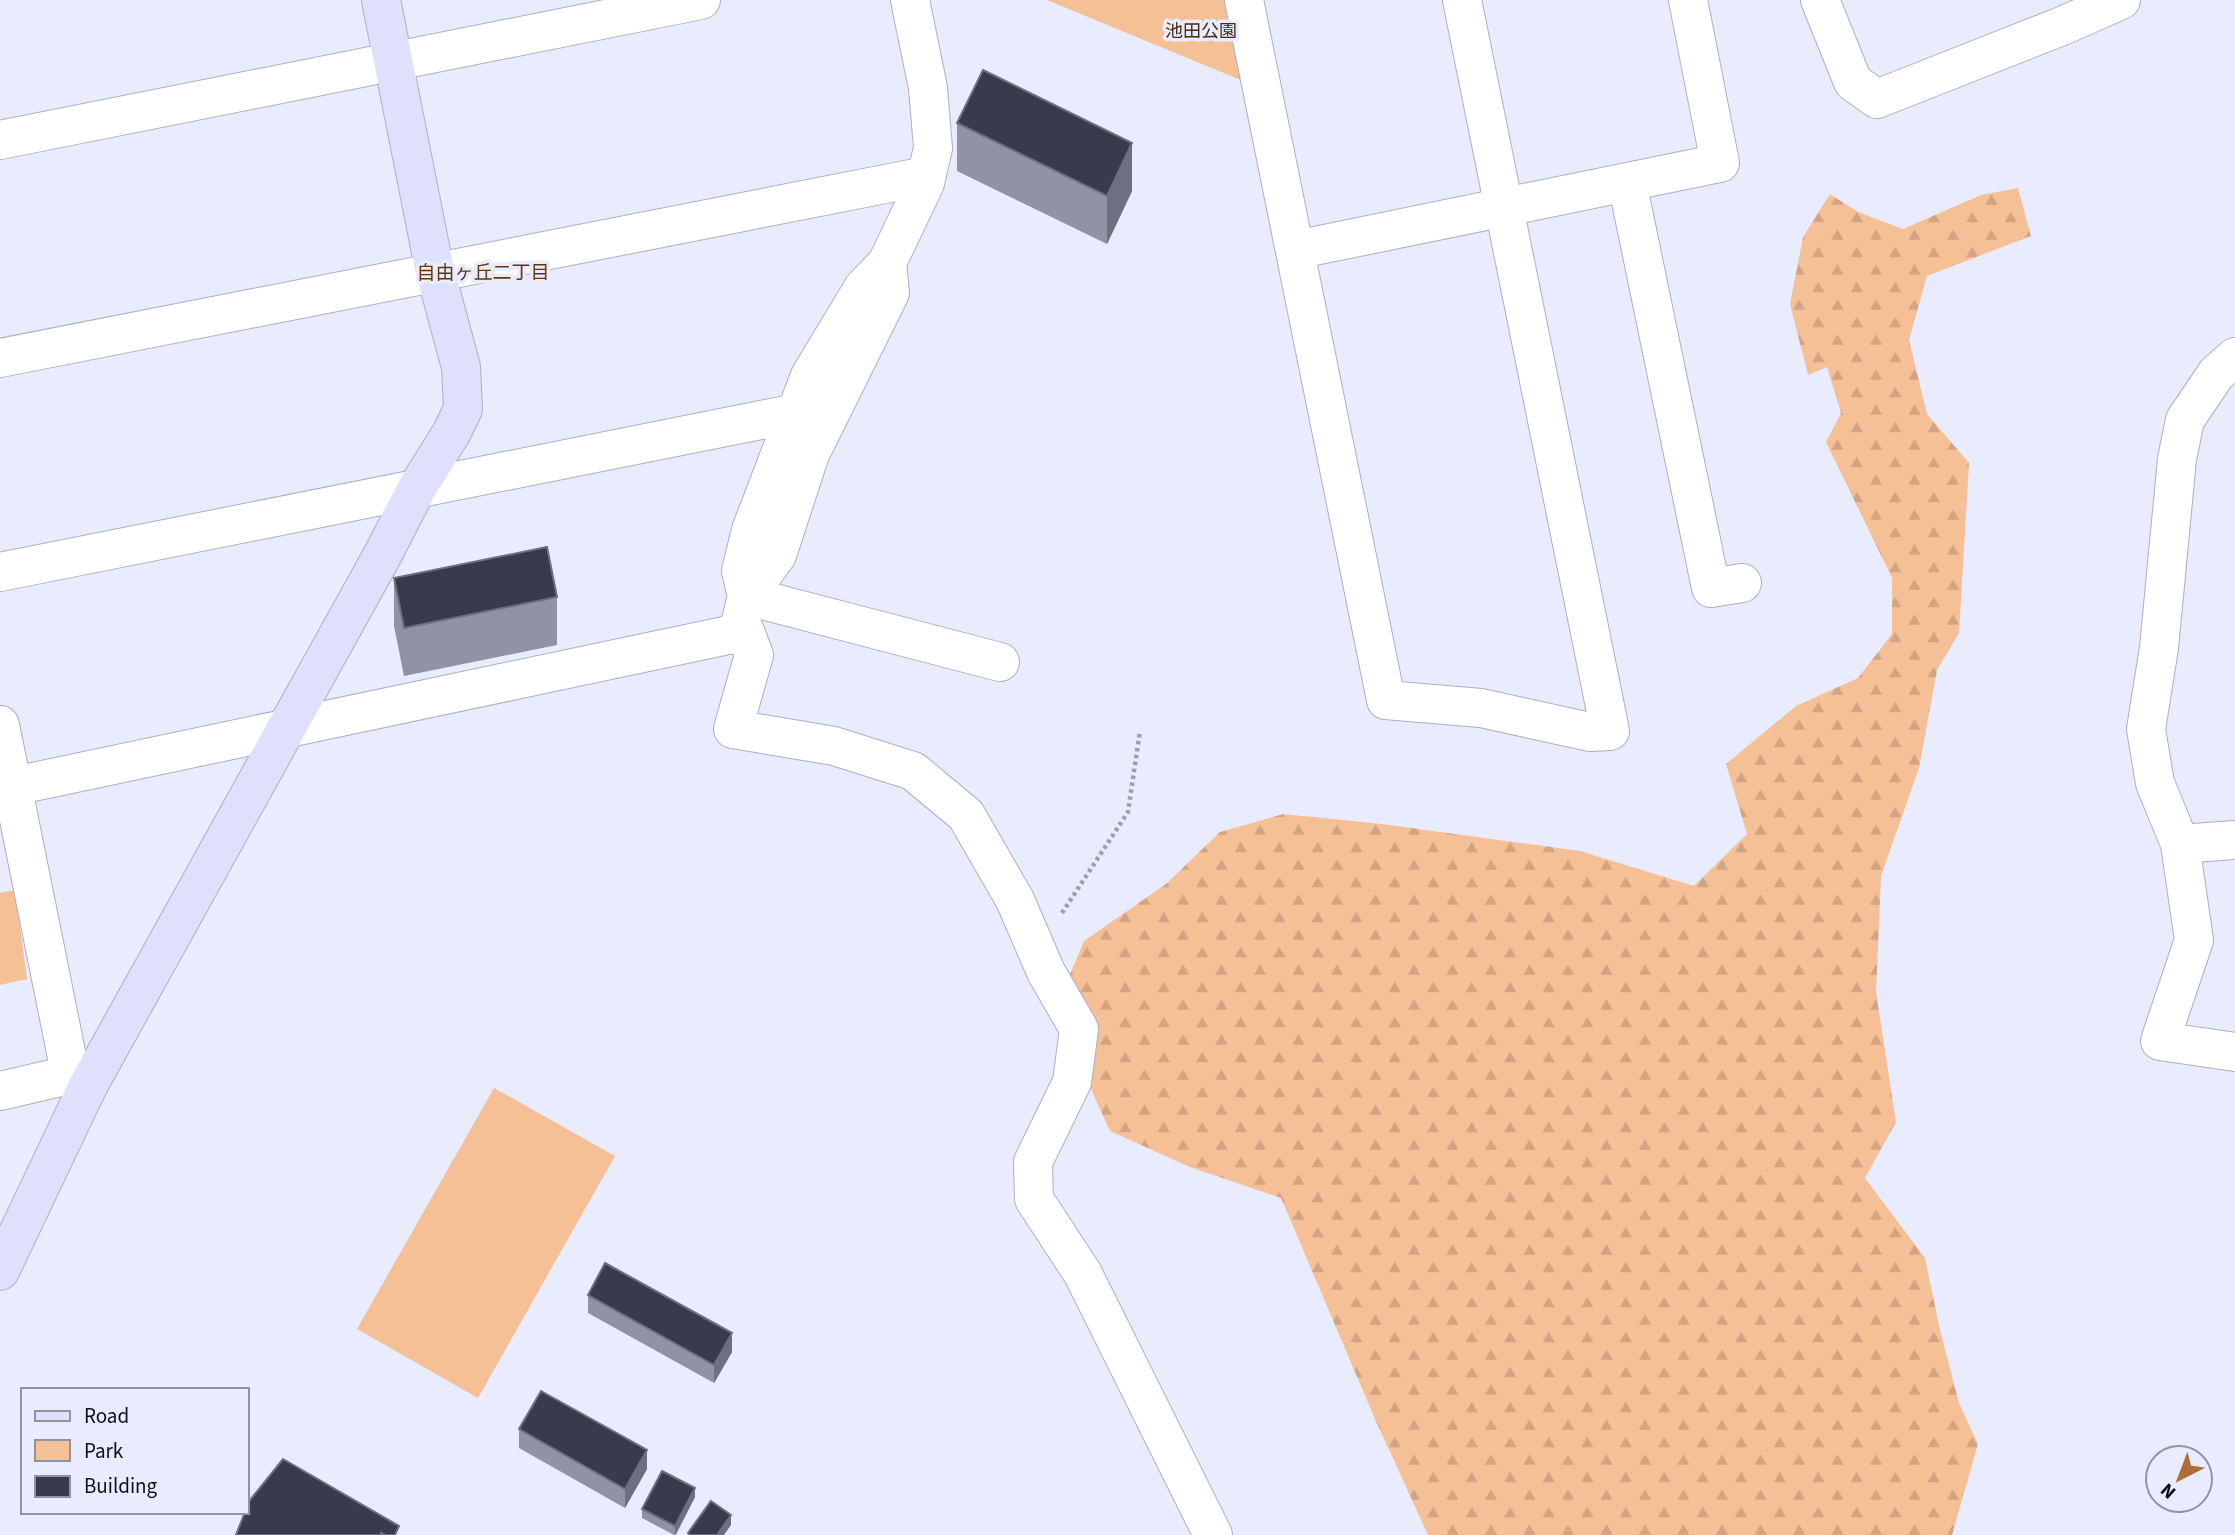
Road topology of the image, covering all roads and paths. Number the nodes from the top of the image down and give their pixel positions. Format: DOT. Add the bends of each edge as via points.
graph roads {
  1 [pos="381,0"];
  2 [pos="701,0"];
  3 [pos="910,0"];
  4 [pos="1244,0"];
  5 [pos="1462,0"];
  6 [pos="1688,0"];
  7 [pos="1821,0"];
  8 [pos="2121,0"];
  9 [pos="2056,13"];
  10 [pos="393,61"];
  11 [pos="0,140"];
  12 [pos="926,176"];
  13 [pos="1627,182"];
  14 [pos="1504,207"];
  15 [pos="1295,250"];
  16 [pos="887,263"];
  17 [pos="436,273"];
  18 [pos="2235,357"];
  19 [pos="0,358"];
  20 [pos="796,412"];
  21 [pos="417,488"];
  22 [pos="0,572"];
  23 [pos="1742,583"];
  24 [pos="744,609"];
  25 [pos="1000,662"];
  26 [pos="0,724"];
  27 [pos="286,729"];
  28 [pos="1140,731"];
  29 [pos="6,788"];
  30 [pos="2235,840"];
  31 [pos="2180,844"];
  32 [pos="1037,951"];
  33 [pos="2235,1052"];
  34 [pos="80,1080"];
  35 [pos="0,1090"];
  36 [pos="0,1271"];
  37 [pos="1213,1535"];
  1 -- 10 [label="street"];
  2 -- 10 [label="street"];
  3 -- 12 [label="street" via="928,88 933,148"];
  4 -- 15 [label="street"];
  5 -- 14 [label="street"];
  6 -- 13 [label="street" via="1720,163"];
  7 -- 9 [label="street" via="1853,82 1877,99"];
  8 -- 9 [label="street"];
  10 -- 11 [label="street"];
  10 -- 17 [label="street"];
  12 -- 16 [label="street"];
  12 -- 17 [label="street"];
  13 -- 14 [label="street"];
  13 -- 23 [label="street" via="1711,588"];
  14 -- 15 [label="street"];
  14 -- 15 [label="street" via="1610,731 1590,733 1481,708 1386,700"];
  16 -- 20 [label="street" via="863,288 810,376"];
  16 -- 24 [label="street" via="890,293 810,454 777,555"];
  17 -- 19 [label="street"];
  17 -- 21 [label="street" via="461,367 463,409"];
  18 -- 31 [label="street" via="2216,374 2185,420 2146,729 2155,783"];
  20 -- 21 [label="street"];
  20 -- 24 [label="street" via="751,530 741,571"];
  21 -- 22 [label="street"];
  21 -- 27 [label="street"];
  24 -- 25 [label="street"];
  24 -- 27 [label="street" via="738,633"];
  24 -- 32 [label="street" via="754,654 733,729 834,746 913,771 966,815 1015,900"];
  26 -- 29 [label="street"];
  27 -- 29 [label="street"];
  27 -- 34 [label="street"];
  28 -- 32 [label="path" via="1128,812"];
  29 -- 34 [label="street" via="70,1072"];
  30 -- 31 [label="street"];
  31 -- 33 [label="street" via="2194,940 2160,1041"];
  32 -- 37 [label="street" via="1079,1029 1072,1082 1033,1162 1034,1199 1083,1274"];
  34 -- 35 [label="street"];
  34 -- 36 [label="street"];
}
